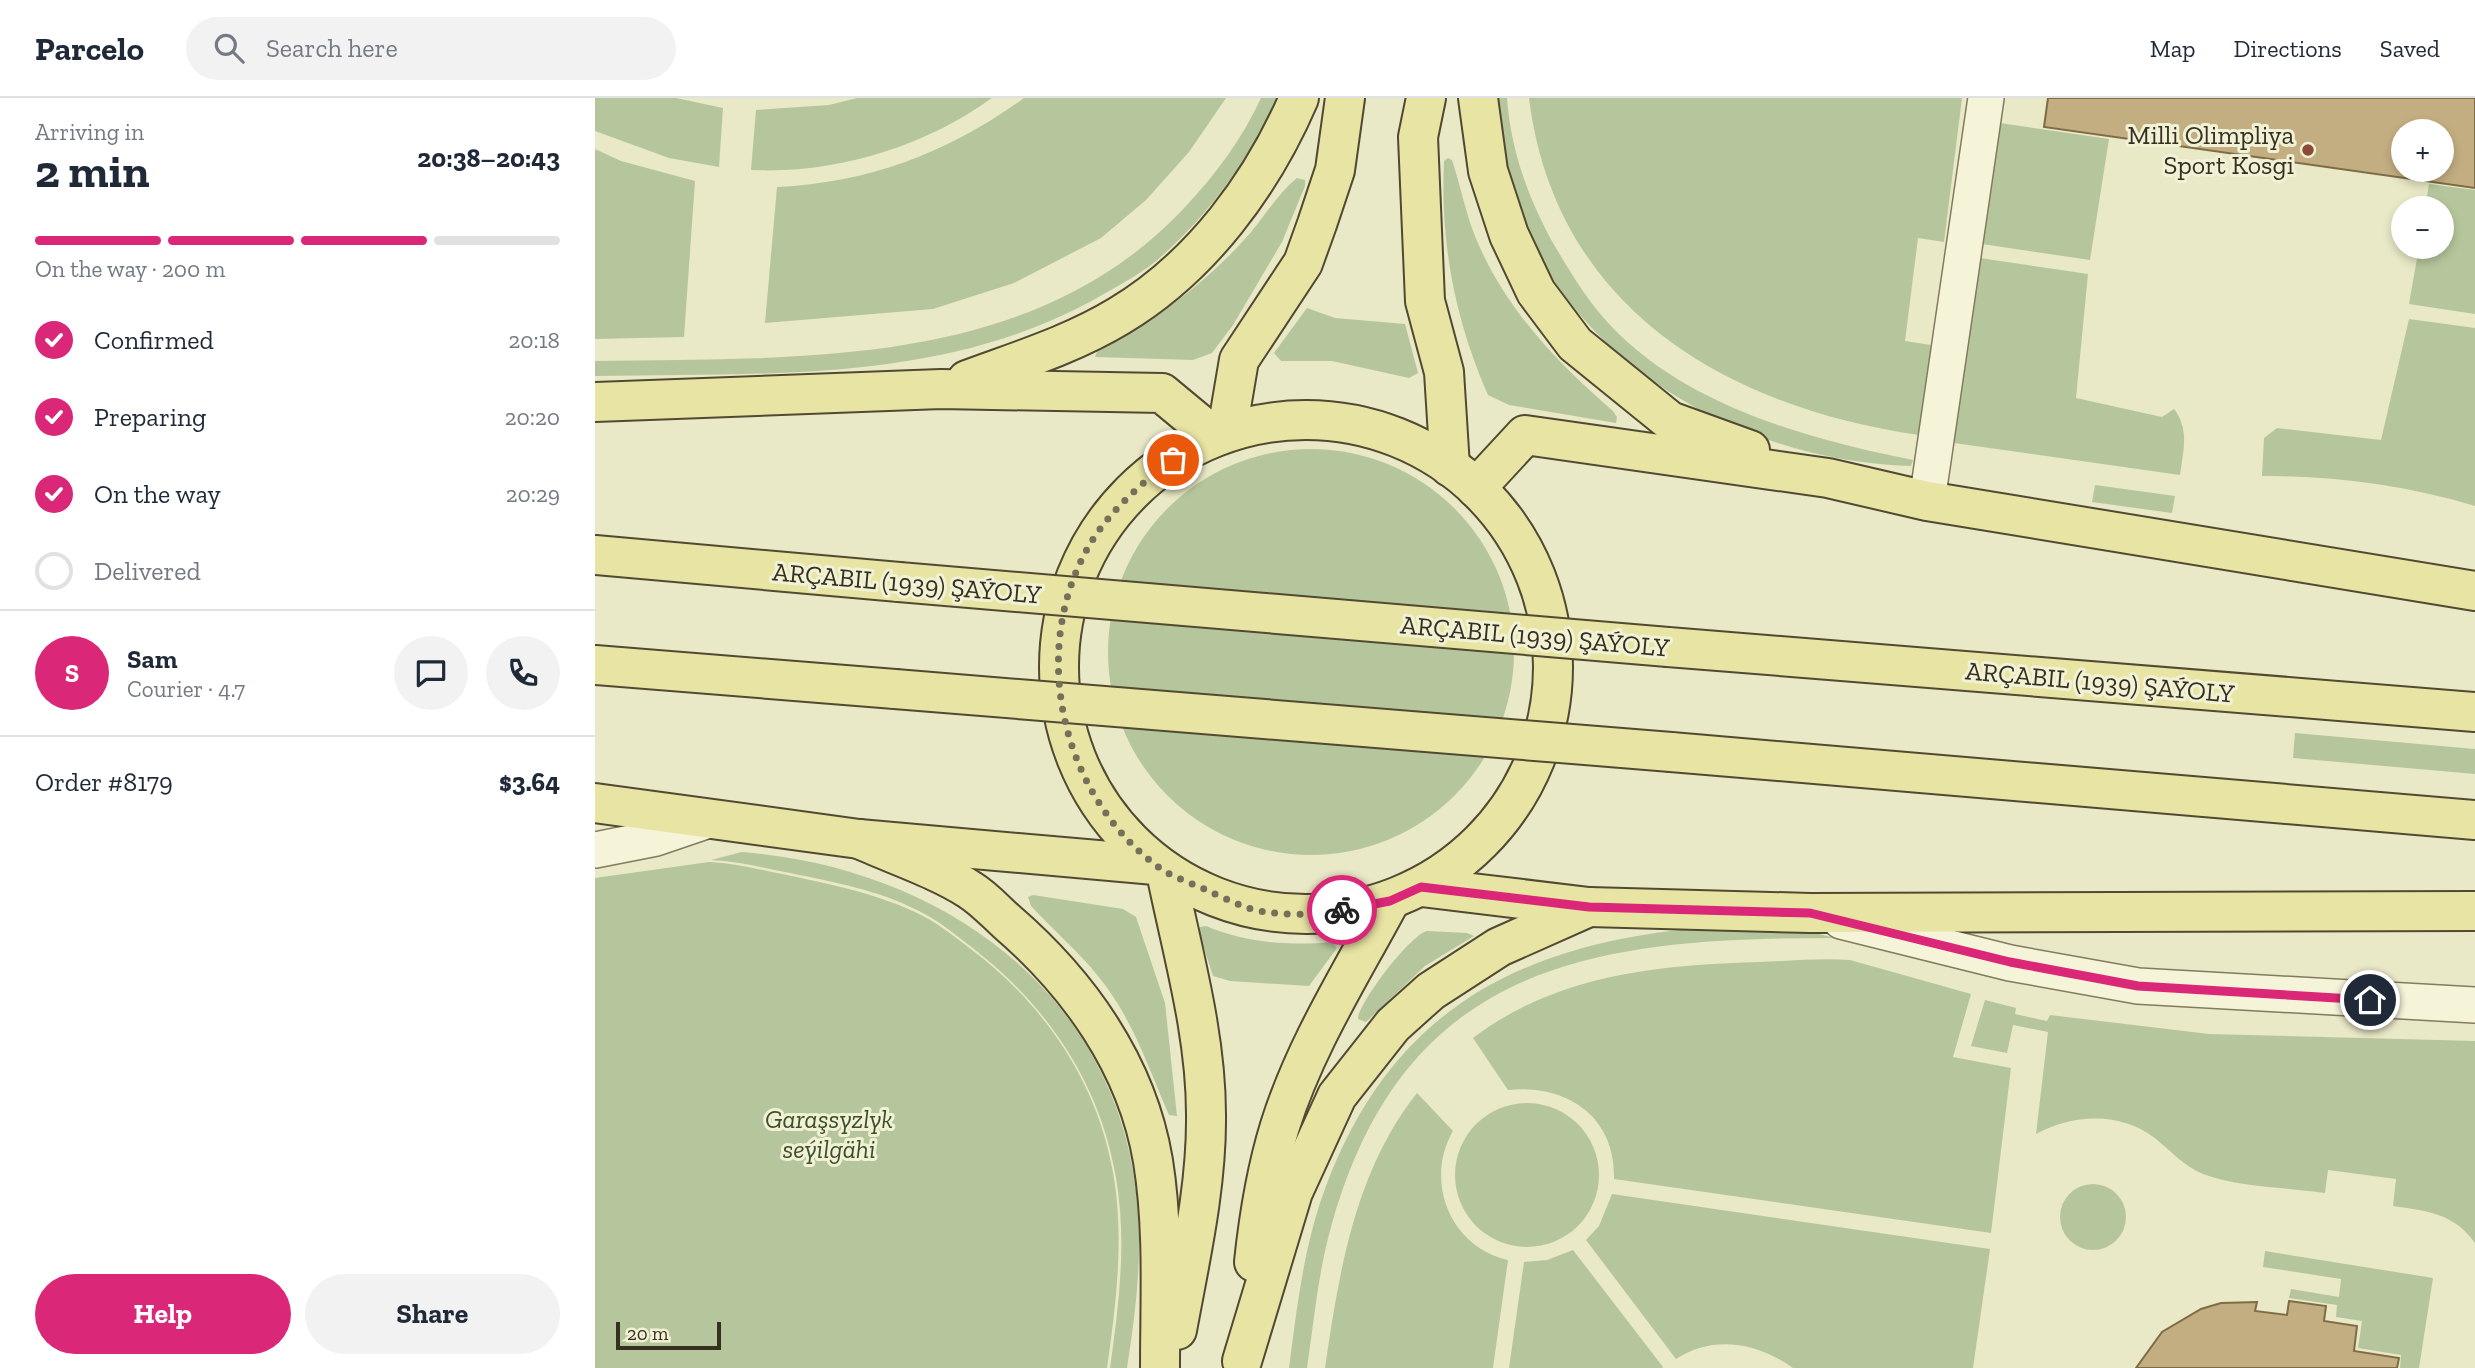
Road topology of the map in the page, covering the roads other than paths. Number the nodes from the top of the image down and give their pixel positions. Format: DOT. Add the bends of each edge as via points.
graph roads {
  1 [pos="1299,98"];
  2 [pos="1345,98"];
  3 [pos="1426,98"];
  4 [pos="1478,98"];
  5 [pos="1986,98"];
  6 [pos="941,388"];
  7 [pos="595,402"];
  8 [pos="1219,428"];
  9 [pos="1463,477"];
  10 [pos="1828,478"];
  11 [pos="1927,501"];
  12 [pos="595,555"];
  13 [pos="2475,591"];
  14 [pos="595,665"];
  15 [pos="2475,712"];
  16 [pos="595,803"];
  17 [pos="709,820"];
  18 [pos="2475,820"];
  19 [pos="859,839"];
  20 [pos="595,850"];
  21 [pos="1160,868"];
  22 [pos="1406,894"];
  23 [pos="1589,907"];
  24 [pos="2475,911"];
  25 [pos="1810,913"];
  26 [pos="2475,1005"];
  27 [pos="1242,1364"];
  28 [pos="1160,1368"];
  29 [pos="1170,1368"];
  1 -- 6 [label="main road" via="1254,186 1175,274 1120,316 1055,348"];
  2 -- 8 [label="main road" via="1335,170 1303,263 1239,360"];
  3 -- 9 [label="main road" via="1418,137 1425,301 1444,372"];
  4 -- 10 [label="main road" via="1488,171 1509,235 1536,292 1574,344 1670,421"];
  5 -- 11 [label="street"];
  6 -- 7 [label="main road"];
  6 -- 8 [label="main road" via="1162,393"];
  8 -- 9 [label="main road" via="1282,422 1341,424 1398,438"];
  8 -- 21 [label="main road" via="1136,487 1097,534 1070,590 1058,650 1061,710 1079,769 1111,822"];
  9 -- 10 [label="main road" via="1525,435"];
  9 -- 22 [label="main road" via="1514,533 1540,586 1553,643 1552,702 1537,759 1509,810 1470,854"];
  10 -- 11 [label="main road"];
  11 -- 13 [label="main road"];
  12 -- 15 [label="main road, ARÇABIL (1939) ŞAÝOLY, bridge"];
  14 -- 18 [label="main road, bridge"];
  16 -- 17 [label="main road"];
  17 -- 19 [label="main road"];
  17 -- 20 [label="street" via="656,838"];
  19 -- 21 [label="main road"];
  19 -- 28 [label="main road" via="970,889 1041,951 1103,1032 1140,1106 1153,1160 1160,1217"];
  21 -- 22 [label="main road" via="1250,909 1321,915"];
  21 -- 29 [label="main road" via="1201,1046 1206,1114 1195,1236"];
  22 -- 23 [label="main road"];
  22 -- 27 [label="main road" via="1314,1043 1281,1125 1261,1201"];
  23 -- 25 [label="main road"];
  23 -- 27 [label="main road" via="1499,947 1431,991 1393,1025 1337,1096 1293,1192"];
  24 -- 25 [label="main road"];
  25 -- 26 [label="street" via="2010,962 2138,986"];
}
